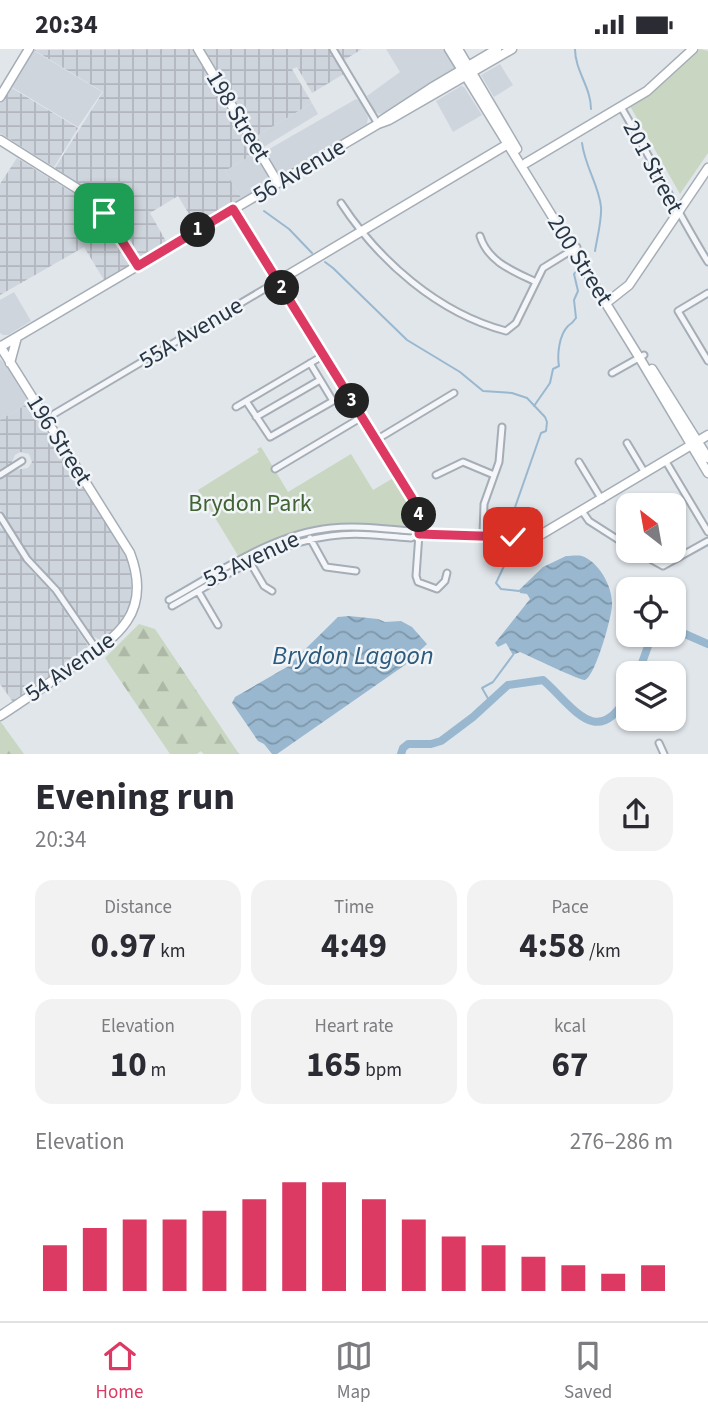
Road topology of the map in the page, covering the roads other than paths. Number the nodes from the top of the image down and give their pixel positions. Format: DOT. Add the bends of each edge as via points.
graph roads {
  1 [pos="29,49"];
  2 [pos="198,49"];
  3 [pos="333,49"];
  4 [pos="449,49"];
  5 [pos="458,49"];
  6 [pos="497,49"];
  7 [pos="512,49"];
  8 [pos="693,49"];
  9 [pos="467,71"];
  10 [pos="0,97"];
  11 [pos="621,107"];
  12 [pos="379,123"];
  13 [pos="0,139"];
  14 [pos="508,144"];
  15 [pos="526,163"];
  16 [pos="708,168"];
  17 [pos="278,183"];
  18 [pos="341,203"];
  19 [pos="233,209"];
  20 [pos="677,212"];
  21 [pos="360,232"];
  22 [pos="480,236"];
  23 [pos="575,248"];
  24 [pos="708,262"];
  25 [pos="138,266"];
  26 [pos="278,281"];
  27 [pos="536,282"];
  28 [pos="708,293"];
  29 [pos="607,298"];
  30 [pos="17,337"];
  31 [pos="0,346"];
  32 [pos="324,355"];
  33 [pos="642,356"];
  34 [pos="708,361"];
  35 [pos="10,363"];
  36 [pos="310,363"];
  37 [pos="612,373"];
  38 [pos="320,380"];
  39 [pos="347,393"];
  40 [pos="454,393"];
  41 [pos="247,401"];
  42 [pos="333,401"];
  43 [pos="236,407"];
  44 [pos="54,414"];
  45 [pos="257,417"];
  46 [pos="362,417"];
  47 [pos="502,427"];
  48 [pos="708,435"];
  49 [pos="376,440"];
  50 [pos="627,443"];
  51 [pos="694,443"];
  52 [pos="708,458"];
  53 [pos="665,460"];
  54 [pos="22,461"];
  55 [pos="579,462"];
  56 [pos="275,469"];
  57 [pos="645,473"];
  58 [pos="708,473"];
  59 [pos="0,475"];
  60 [pos="436,475"];
  61 [pos="494,475"];
  62 [pos="602,500"];
  63 [pos="582,511"];
  64 [pos="1,520"];
  65 [pos="308,532"];
  66 [pos="708,532"];
  67 [pos="118,533"];
  68 [pos="419,534"];
  69 [pos="483,535"];
  70 [pos="616,538"];
  71 [pos="310,540"];
  72 [pos="708,541"];
  73 [pos="686,554"];
  74 [pos="247,556"];
  75 [pos="251,563"];
  76 [pos="654,563"];
  77 [pos="670,563"];
  78 [pos="356,571"];
  79 [pos="447,573"];
  80 [pos="194,588"];
  81 [pos="272,591"];
  82 [pos="170,603"];
  83 [pos="218,625"];
  84 [pos="97,650"];
  85 [pos="0,716"];
  86 [pos="659,743"];
  87 [pos="664,754"];
  1 -- 10 [label="street"];
  2 -- 17 [label="street, 198 Street"];
  3 -- 12 [label="street"];
  4 -- 9 [label="street, 200 Street"];
  5 -- 9 [label="street, 200 Street"];
  6 -- 9 [label="street, 56 Avenue"];
  7 -- 9 [label="street, 56 Avenue"];
  8 -- 11 [label="street" via="655,85"];
  9 -- 12 [label="street, 56 Avenue"];
  9 -- 14 [label="street, 200 Street"];
  9 -- 15 [label="street, 200 Street"];
  11 -- 15 [label="street"];
  11 -- 20 [label="street, 201 Street"];
  12 -- 17 [label="street, 56 Avenue"];
  13 -- 25 [label="street" via="92,201"];
  14 -- 21 [label="street, 55A Avenue"];
  14 -- 23 [label="street, 200 Street"];
  15 -- 23 [label="street, 200 Street"];
  16 -- 20 [label="street"];
  17 -- 19 [label="street, 56 Avenue"];
  18 -- 21 [label="street"];
  19 -- 25 [label="street, 56 Avenue"];
  19 -- 26 [label="street"];
  20 -- 24 [label="street, 201 Street"];
  20 -- 29 [label="street" via="636,274"];
  21 -- 26 [label="street, 55A Avenue"];
  21 -- 27 [label="street" via="447,307 503,330 513,327"];
  22 -- 27 [label="street" via="484,248 504,267"];
  23 -- 27 [label="street" via="543,268"];
  23 -- 29 [label="street, 200 Street"];
  25 -- 30 [label="street, 56 Avenue"];
  26 -- 32 [label="street"];
  26 -- 44 [label="street, 55A Avenue"];
  28 -- 34 [label="street" via="678,311"];
  29 -- 33 [label="street, 200 Street"];
  30 -- 31 [label="street, 56 Avenue"];
  30 -- 35 [label="street"];
  31 -- 35 [label="street, 196 Street"];
  32 -- 36 [label="street"];
  32 -- 39 [label="street"];
  33 -- 37 [label="street"];
  33 -- 51 [label="street, 200 Street"];
  35 -- 67 [label="street, 196 Street"];
  36 -- 38 [label="street"];
  36 -- 41 [label="street"];
  38 -- 42 [label="street"];
  38 -- 45 [label="street"];
  39 -- 42 [label="street"];
  39 -- 46 [label="street"];
  40 -- 49 [label="street"];
  41 -- 43 [label="street"];
  41 -- 45 [label="street"];
  42 -- 45 [label="street" via="270,437"];
  46 -- 49 [label="street"];
  46 -- 56 [label="street"];
  47 -- 61 [label="street"];
  48 -- 51 [label="street, 53 Avenue"];
  49 -- 68 [label="street" via="416,505"];
  50 -- 57 [label="street"];
  51 -- 52 [label="street, 200 Street"];
  51 -- 53 [label="street, 53 Avenue"];
  51 -- 58 [label="street, 200 Street"];
  53 -- 57 [label="street, 53 Avenue"];
  53 -- 66 [label="street"];
  54 -- 59 [label="street"];
  55 -- 62 [label="street"];
  57 -- 62 [label="street, 53 Avenue"];
  60 -- 61 [label="street" via="463,462"];
  61 -- 69 [label="street" via="484,504"];
  62 -- 63 [label="street, 53 Avenue"];
  63 -- 69 [label="street, 53 Avenue" via="537,535"];
  63 -- 70 [label="street"];
  64 -- 84 [label="street"];
  65 -- 68 [label="street, 53 Avenue" via="358,527"];
  65 -- 71 [label="street"];
  65 -- 74 [label="street, 53 Avenue"];
  67 -- 84 [label="street, 54 Avenue" via="132,560 136,594 121,631"];
  68 -- 69 [label="street, 53 Avenue"];
  68 -- 71 [label="street, 53 Avenue" via="411,538 332,535"];
  68 -- 79 [label="street" via="418,582 437,589"];
  71 -- 75 [label="street, 53 Avenue"];
  71 -- 78 [label="street" via="326,567"];
  72 -- 73 [label="street"];
  74 -- 75 [label="street"];
  74 -- 80 [label="street, 53 Avenue"];
  75 -- 80 [label="street, 53 Avenue"];
  75 -- 81 [label="street"];
  76 -- 77 [label="street"];
  80 -- 82 [label="street, 53 Avenue"];
  80 -- 83 [label="street"];
  84 -- 85 [label="street, 54 Avenue"];
  86 -- 87 [label="street"];
}
